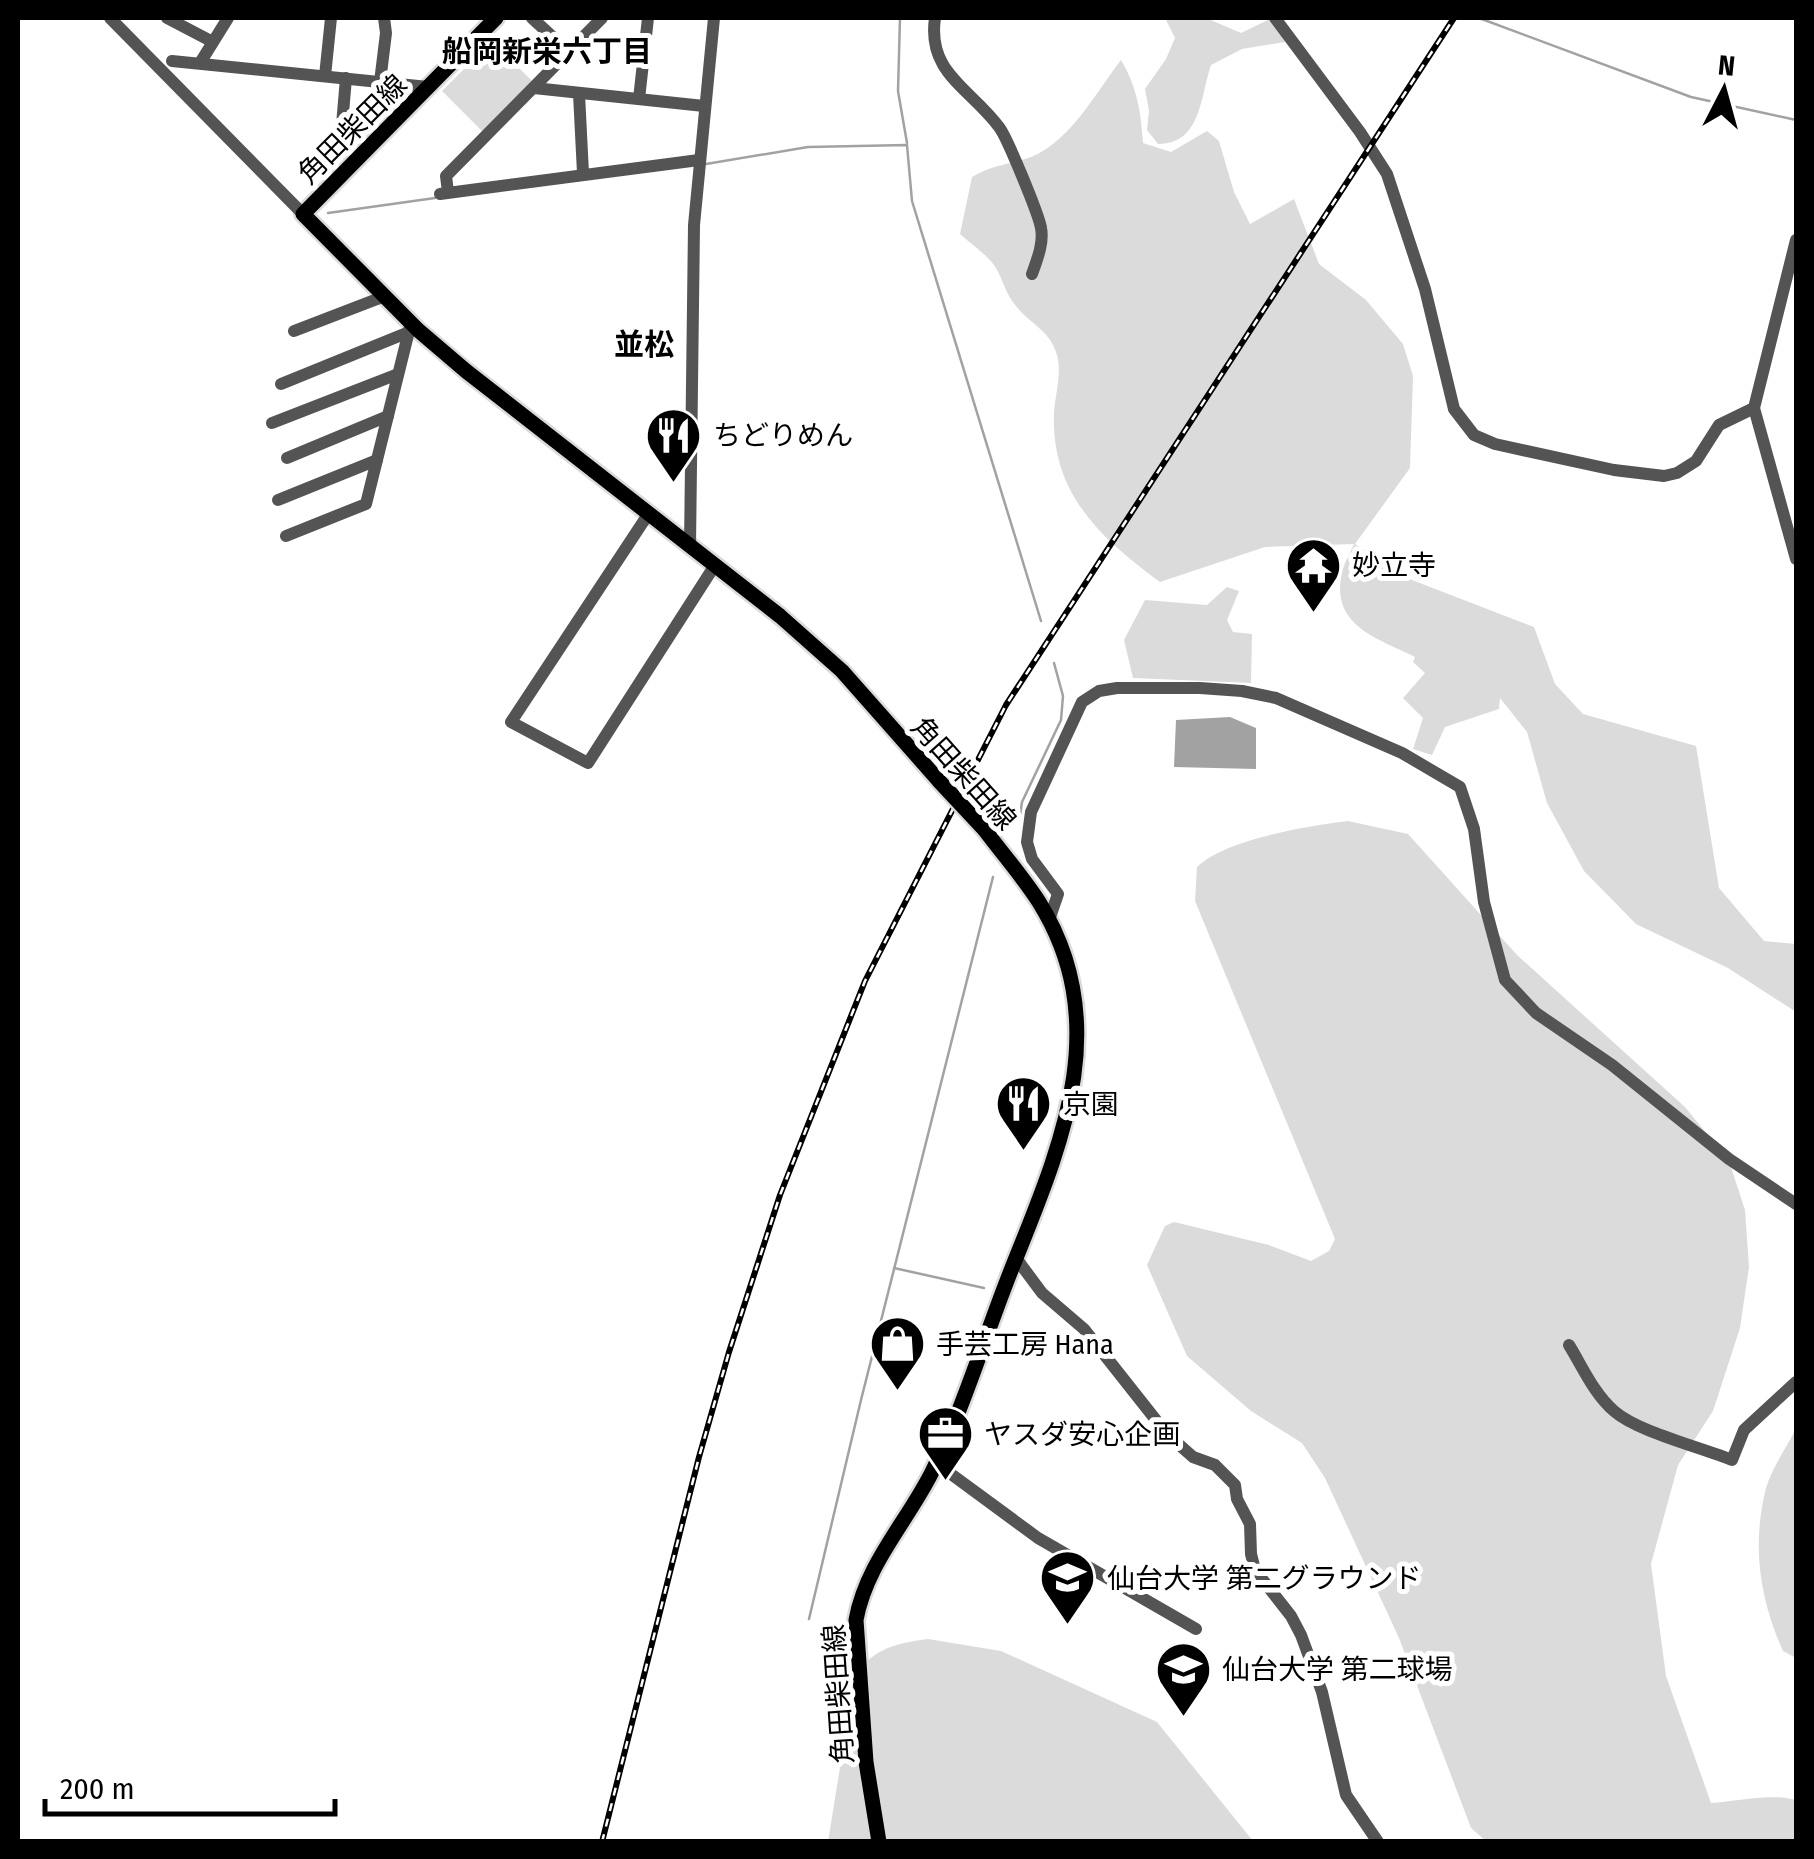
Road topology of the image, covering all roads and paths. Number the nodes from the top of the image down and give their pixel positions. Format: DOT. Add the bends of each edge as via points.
graph roads {
  1 [pos="110,18"];
  2 [pos="167,18"];
  3 [pos="228,18"];
  4 [pos="332,18"];
  5 [pos="384,18"];
  6 [pos="496,18"];
  7 [pos="532,18"];
  8 [pos="602,18"];
  9 [pos="648,18"];
  10 [pos="714,18"];
  11 [pos="935,18"];
  12 [pos="1274,18"];
  13 [pos="211,42"];
  14 [pos="569,52"];
  15 [pos="172,61"];
  16 [pos="200,63"];
  17 [pos="325,76"];
  18 [pos="346,78"];
  19 [pos="380,82"];
  20 [pos="428,87"];
  21 [pos="534,88"];
  22 [pos="579,94"];
  23 [pos="639,99"];
  24 [pos="704,106"];
  25 [pos="336,132"];
  26 [pos="699,163"];
  27 [pos="584,173"];
  28 [pos="303,214"];
  29 [pos="1796,240"];
  30 [pos="1032,274"];
  31 [pos="385,296"];
  32 [pos="410,327"];
  33 [pos="294,331"];
  34 [pos="398,374"];
  35 [pos="281,384"];
  36 [pos="1754,408"];
  37 [pos="388,416"];
  38 [pos="272,423"];
  39 [pos="286,458"];
  40 [pos="377,460"];
  41 [pos="278,500"];
  42 [pos="648,513"];
  43 [pos="286,536"];
  44 [pos="690,546"];
  45 [pos="1796,559"];
  46 [pos="715,565"];
  47 [pos="1049,920"];
  48 [pos="1795,1198"];
  49 [pos="1016,1258"];
  50 [pos="1569,1345"];
  51 [pos="1796,1382"];
  52 [pos="936,1462"];
  53 [pos="1196,1628"];
  54 [pos="879,1842"];
  55 [pos="1378,1842"];
  1 -- 28 [label="street"];
  2 -- 13 [label="street"];
  3 -- 13 [label="street"];
  4 -- 17 [label="street"];
  5 -- 19 [label="street"];
  6 -- 20 [label="main road, 角田柴田線"];
  7 -- 14 [label="street"];
  8 -- 14 [label="street"];
  9 -- 23 [label="street"];
  10 -- 24 [label="street"];
  11 -- 30 [label="street" via="932,40 941,63 1003,131 1032,204 1042,238"];
  12 -- 36 [label="street" via="1386,174 1425,289 1444,382 1474,435 1664,476 1696,462 1719,425"];
  13 -- 16 [label="street"];
  14 -- 21 [label="street"];
  15 -- 16 [label="street"];
  16 -- 17 [label="street"];
  17 -- 18 [label="street"];
  18 -- 19 [label="street"];
  18 -- 25 [label="street"];
  19 -- 20 [label="street"];
  20 -- 28 [label="main road, 角田柴田線"];
  21 -- 22 [label="street"];
  21 -- 27 [label="street" via="446,176 444,193"];
  22 -- 23 [label="street"];
  22 -- 27 [label="street"];
  23 -- 24 [label="street"];
  24 -- 26 [label="street"];
  26 -- 27 [label="street"];
  26 -- 44 [label="street"];
  28 -- 31 [label="main road, 角田柴田線"];
  29 -- 36 [label="street"];
  31 -- 32 [label="main road, 角田柴田線"];
  31 -- 33 [label="street"];
  32 -- 34 [label="street"];
  32 -- 35 [label="street"];
  32 -- 42 [label="main road, 角田柴田線"];
  34 -- 37 [label="street"];
  34 -- 38 [label="street"];
  36 -- 45 [label="street"];
  37 -- 39 [label="street"];
  37 -- 40 [label="street"];
  40 -- 41 [label="street"];
  40 -- 43 [label="street" via="366,504"];
  42 -- 44 [label="main road, 角田柴田線"];
  42 -- 46 [label="street" via="511,722 588,762"];
  44 -- 46 [label="main road, 角田柴田線"];
  46 -- 47 [label="main road, 角田柴田線, bridge" via="842,671 984,829"];
  47 -- 48 [label="street" via="1058,894 1032,859 1028,825 1082,702 1117,688 1276,698 1402,752 1460,787 1484,902 1512,990 1729,1159"];
  47 -- 49 [label="main road, 角田柴田線" via="1072,989 1077,1063 1062,1141"];
  49 -- 52 [label="main road, 角田柴田線"];
  49 -- 55 [label="street" via="1167,1434 1235,1485 1250,1524 1255,1570 1302,1635 1346,1795"];
  50 -- 51 [label="street" via="1615,1412 1732,1460 1744,1430"];
  52 -- 53 [label="street" via="1038,1538"];
  52 -- 54 [label="main road, 角田柴田線" via="867,1581 856,1620"];
}
